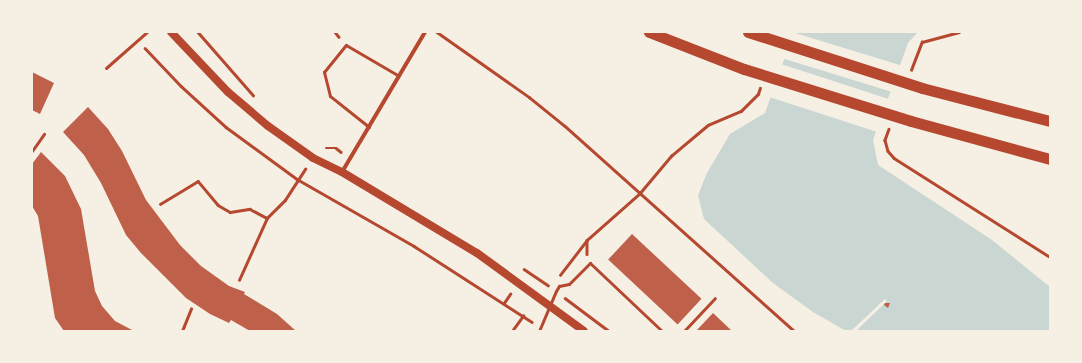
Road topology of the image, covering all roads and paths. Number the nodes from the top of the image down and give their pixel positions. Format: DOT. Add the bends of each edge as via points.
graph roads {
  1 [pos="147,32"];
  2 [pos="171,32"];
  3 [pos="198,32"];
  4 [pos="425,32"];
  5 [pos="437,32"];
  6 [pos="649,32"];
  7 [pos="959,32"];
  8 [pos="751,33"];
  9 [pos="138,40"];
  10 [pos="106,68"];
  11 [pos="910,72"];
  12 [pos="399,76"];
  13 [pos="762,82"];
  14 [pos="255,97"];
  15 [pos="1050,121"];
  16 [pos="891,125"];
  17 [pos="369,127"];
  18 [pos="44,134"];
  19 [pos="320,147"];
  20 [pos="32,151"];
  21 [pos="350,159"];
  22 [pos="1050,159"];
  23 [pos="342,172"];
  24 [pos="297,179"];
  25 [pos="639,194"];
  26 [pos="160,204"];
  27 [pos="267,218"];
  28 [pos="1050,257"];
  29 [pos="560,273"];
  30 [pos="239,280"];
  31 [pos="715,298"];
  32 [pos="552,306"];
  33 [pos="191,310"];
  34 [pos="523,316"];
  35 [pos="540,330"];
  36 [pos="182,331"];
  37 [pos="512,331"];
  38 [pos="584,331"];
  39 [pos="662,331"];
  40 [pos="684,331"];
  41 [pos="794,331"];
  1 -- 9 [label="lane"];
  2 -- 23 [label="main road" via="228,92 268,126 313,158"];
  3 -- 14 [label="path"];
  4 -- 12 [label="street"];
  5 -- 25 [label="path" via="529,97 565,126"];
  6 -- 22 [label="highway" via="744,69 911,121"];
  7 -- 11 [label="path" via="922,42"];
  8 -- 15 [label="highway" via="922,88"];
  9 -- 10 [label="lane"];
  9 -- 24 [label="path" via="181,86 226,127"];
  12 -- 17 [label="street"];
  12 -- 17 [label="lane" via="346,45 324,72 330,96"];
  13 -- 25 [label="path" via="758,94 741,111 703,130 671,156"];
  16 -- 28 [label="path" via="885,140 894,158"];
  17 -- 21 [label="street"];
  18 -- 20 [label="lane"];
  19 -- 21 [label="path" via="336,148"];
  21 -- 23 [label="street"];
  23 -- 32 [label="main road" via="477,253"];
  24 -- 27 [label="path" via="285,200"];
  24 -- 34 [label="path" via="414,246"];
  25 -- 29 [label="path" via="586,240"];
  25 -- 41 [label="path"];
  26 -- 27 [label="path" via="198,182 218,205 230,212 250,209"];
  27 -- 30 [label="path"];
  31 -- 40 [label="lane"];
  32 -- 35 [label="lane"];
  32 -- 38 [label="main road"];
  32 -- 39 [label="lane" via="559,286 569,284 590,263"];
  33 -- 36 [label="path"];
  34 -- 35 [label="path"];
  34 -- 37 [label="path"];
}
